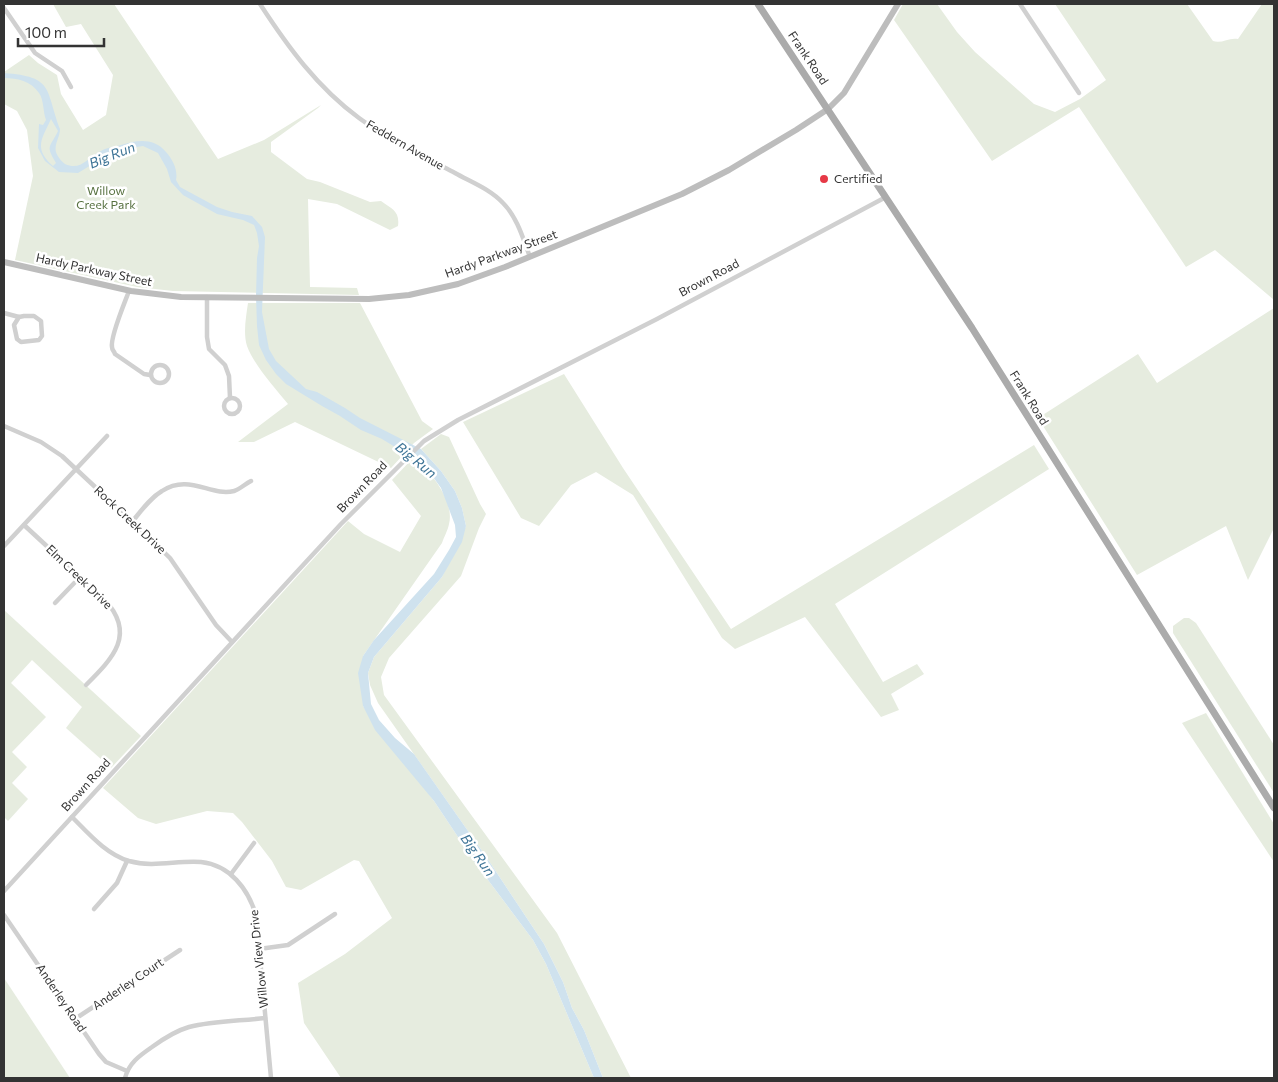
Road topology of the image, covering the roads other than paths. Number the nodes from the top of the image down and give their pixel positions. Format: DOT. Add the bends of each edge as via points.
graph roads {
  1 [pos="260,4"];
  2 [pos="758,4"];
  3 [pos="897,4"];
  4 [pos="1020,4"];
  5 [pos="4,8"];
  6 [pos="72,87"];
  7 [pos="1079,93"];
  8 [pos="828,109"];
  9 [pos="886,197"];
  10 [pos="530,257"];
  11 [pos="4,262"];
  12 [pos="129,291"];
  13 [pos="207,297"];
  14 [pos="4,313"];
  15 [pos="19,317"];
  16 [pos="150,375"];
  17 [pos="230,398"];
  18 [pos="4,426"];
  19 [pos="107,436"];
  20 [pos="76,470"];
  21 [pos="251,481"];
  22 [pos="132,522"];
  23 [pos="24,525"];
  24 [pos="4,546"];
  25 [pos="80,577"];
  26 [pos="55,603"];
  27 [pos="232,642"];
  28 [pos="86,685"];
  29 [pos="1274,808"];
  30 [pos="72,817"];
  31 [pos="254,843"];
  32 [pos="127,861"];
  33 [pos="231,874"];
  34 [pos="4,892"];
  35 [pos="94,909"];
  36 [pos="335,914"];
  37 [pos="4,915"];
  38 [pos="259,949"];
  39 [pos="180,950"];
  40 [pos="265,1018"];
  41 [pos="75,1020"];
  42 [pos="127,1071"];
  43 [pos="125,1078"];
  44 [pos="271,1078"];
  1 -- 10 [label="street, Feddern Avenue" via="313,78 353,113 392,139 486,189 504,203 516,221"];
  2 -- 8 [label="main road, Frank Road"];
  3 -- 8 [label="main road" via="847,89"];
  4 -- 7 [label="street"];
  5 -- 6 [label="street" via="35,52 62,70"];
  8 -- 9 [label="main road, Frank Road"];
  8 -- 10 [label="main road, Hardy Parkway Street" via="705,182"];
  9 -- 27 [label="street, Brown Road" via="436,432 341,524"];
  9 -- 29 [label="main road, Frank Road"];
  10 -- 13 [label="main road, Hardy Parkway Street" via="458,284 409,295 354,299"];
  11 -- 12 [label="main road, Hardy Parkway Street"];
  12 -- 13 [label="main road, Hardy Parkway Street"];
  12 -- 16 [label="street" via="113,336 112,350"];
  13 -- 17 [label="street" via="209,348 225,366"];
  14 -- 15 [label="street"];
  15 -- 15 [label="street" via="29,316 41,321 42,336 39,340 21,342 17,339 14,325"];
  16 -- 16 [label="street" via="157,365 166,367 169,372 168,379 161,384 152,381"];
  18 -- 20 [label="street, Rock Creek Drive" via="41,442"];
  19 -- 20 [label="street"];
  20 -- 22 [label="street, Rock Creek Drive"];
  20 -- 23 [label="street"];
  21 -- 22 [label="street" via="232,492 190,484 171,486 155,496"];
  22 -- 27 [label="street, Rock Creek Drive" via="170,558 216,625"];
  23 -- 24 [label="street"];
  23 -- 25 [label="street, Elm Creek Drive"];
  25 -- 26 [label="street"];
  25 -- 28 [label="street, Elm Creek Drive" via="112,607 120,629 117,651"];
  27 -- 30 [label="street, Brown Road"];
  30 -- 32 [label="street, Willow View Drive" via="111,854"];
  30 -- 34 [label="street, Brown Road"];
  31 -- 33 [label="street"];
  32 -- 33 [label="street, Willow View Drive" via="145,865 202,862"];
  32 -- 35 [label="street" via="117,883"];
  33 -- 38 [label="street, Willow View Drive" via="252,903"];
  36 -- 38 [label="street" via="288,945"];
  37 -- 41 [label="street, Anderley Road"];
  38 -- 40 [label="street, Willow View Drive"];
  39 -- 41 [label="street, Anderley Court"];
  40 -- 42 [label="street" via="188,1027 140,1056"];
  40 -- 44 [label="street, Willow View Drive"];
  41 -- 42 [label="street, Anderley Road" via="106,1062"];
  42 -- 43 [label="street"];
}
